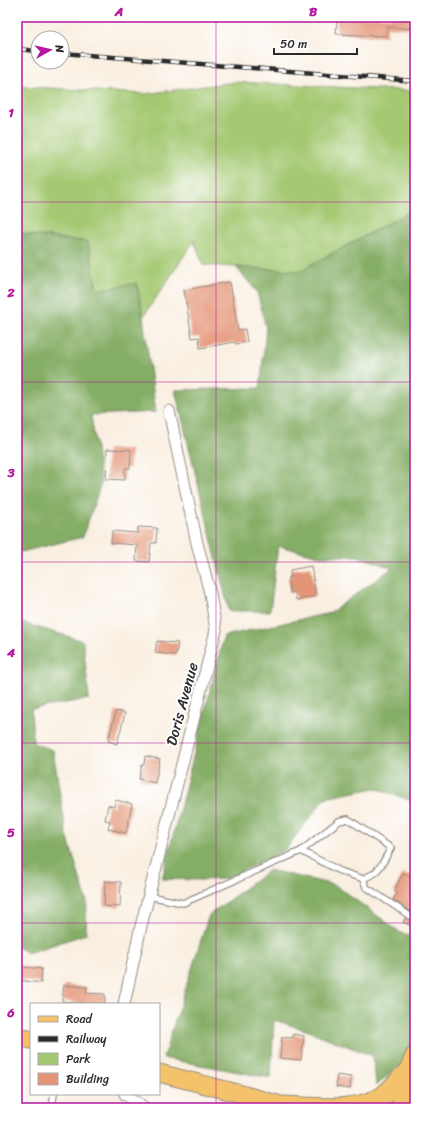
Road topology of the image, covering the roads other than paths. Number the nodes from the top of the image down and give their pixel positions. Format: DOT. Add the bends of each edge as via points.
graph roads {
  1 [pos="169,411"];
  2 [pos="301,851"];
  3 [pos="363,879"];
  4 [pos="149,896"];
  5 [pos="410,916"];
  6 [pos="124,1003"];
  7 [pos="17,1036"];
  8 [pos="30,1040"];
  9 [pos="412,1062"];
  10 [pos="160,1073"];
  11 [pos="54,1095"];
  12 [pos="126,1095"];
  13 [pos="287,1107"];
  14 [pos="52,1108"];
  15 [pos="145,1108"];
  16 [pos="401,1108"];
  1 -- 4 [label="street, Doris Avenue" via="216,630"];
  2 -- 3 [label="lane" via="340,871"];
  2 -- 3 [label="lane" via="339,821 348,819 391,848 375,873"];
  2 -- 4 [label="lane" via="183,903"];
  3 -- 5 [label="lane" via="366,887"];
  4 -- 6 [label="street, Doris Avenue"];
  7 -- 8 [label="main road"];
  9 -- 13 [label="highway" via="393,1087 370,1102 345,1106"];
  9 -- 16 [label="highway"];
  10 -- 13 [label="main road"];
  11 -- 14 [label="lane"];
  12 -- 15 [label="street"];
}
